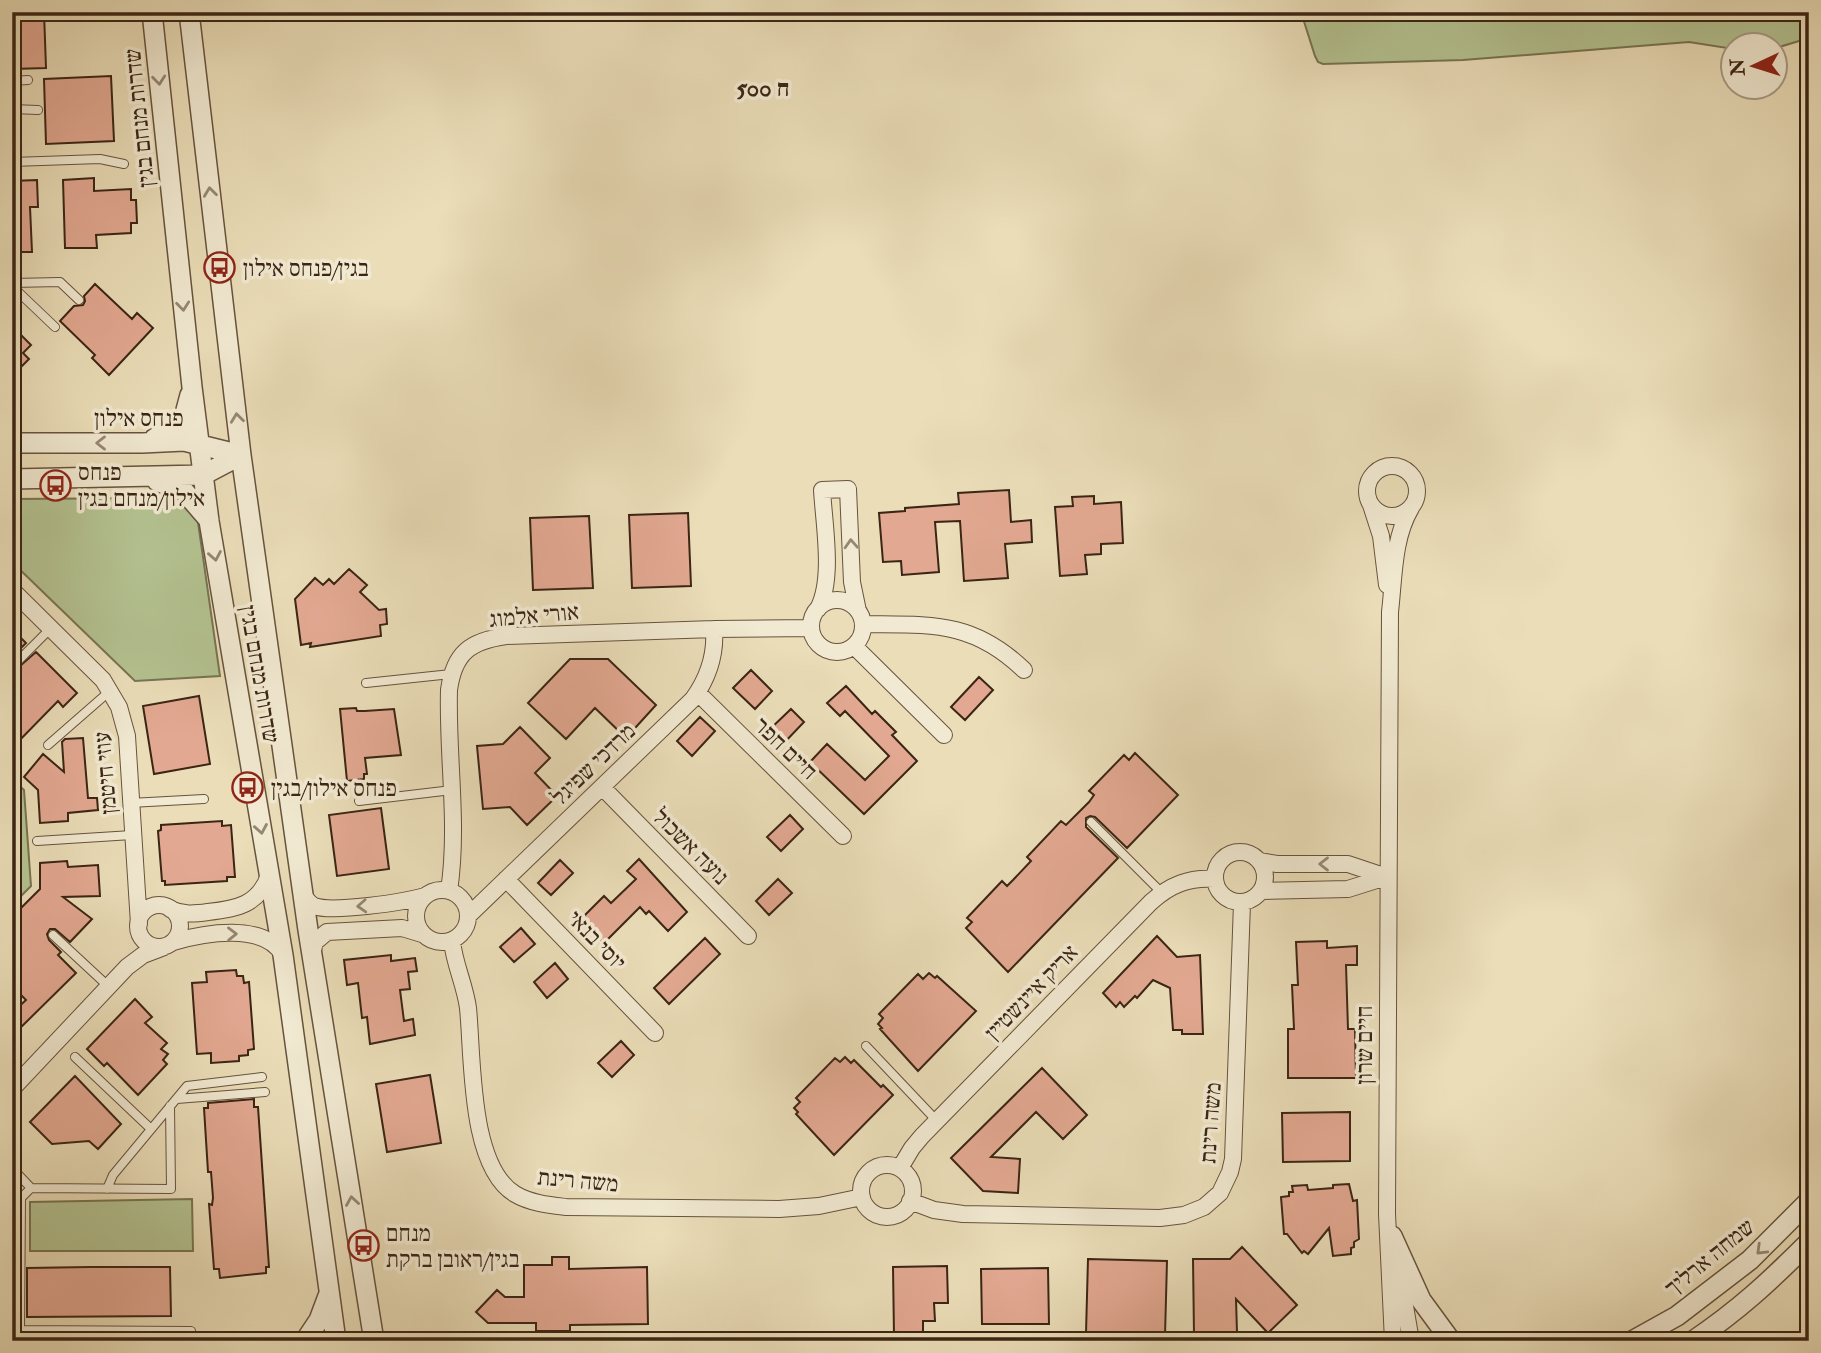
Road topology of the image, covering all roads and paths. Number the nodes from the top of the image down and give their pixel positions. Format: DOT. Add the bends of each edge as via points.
graph roads {
  1 [pos="152,12"];
  2 [pos="189,12"];
  3 [pos="12,80"];
  4 [pos="28,80"];
  5 [pos="12,109"];
  6 [pos="38,110"];
  7 [pos="12,162"];
  8 [pos="124,164"];
  9 [pos="12,285"];
  10 [pos="79,300"];
  11 [pos="55,327"];
  12 [pos="192,387"];
  13 [pos="12,443"];
  14 [pos="142,443"];
  15 [pos="200,444"];
  16 [pos="241,456"];
  17 [pos="203,475"];
  18 [pos="146,477"];
  19 [pos="12,479"];
  20 [pos="1370,504"];
  21 [pos="1411,508"];
  22 [pos="209,520"];
  23 [pos="12,590"];
  24 [pos="818,609"];
  25 [pos="1390,612"];
  26 [pos="860,618"];
  27 [pos="51,628"];
  28 [pos="811,628"];
  29 [pos="714,629"];
  30 [pos="853,646"];
  31 [pos="12,667"];
  32 [pos="1024,670"];
  33 [pos="452,674"];
  34 [pos="366,683"];
  35 [pos="111,690"];
  36 [pos="698,693"];
  37 [pos="944,735"];
  38 [pos="48,745"];
  39 [pos="602,787"];
  40 [pos="452,790"];
  41 [pos="204,799"];
  42 [pos="359,801"];
  43 [pos="130,803"];
  44 [pos="1091,822"];
  45 [pos="132,835"];
  46 [pos="844,836"];
  47 [pos="37,841"];
  48 [pos="1259,861"];
  49 [pos="134,870"];
  50 [pos="269,875"];
  51 [pos="1387,877"];
  52 [pos="506,879"];
  53 [pos="1215,879"];
  54 [pos="449,891"];
  55 [pos="1261,891"];
  56 [pos="1162,892"];
  57 [pos="303,894"];
  58 [pos="425,897"];
  59 [pos="1242,903"];
  60 [pos="166,907"];
  61 [pos="468,915"];
  62 [pos="139,928"];
  63 [pos="422,934"];
  64 [pos="53,935"];
  65 [pos="748,936"];
  66 [pos="452,941"];
  67 [pos="168,945"];
  68 [pos="312,954"];
  69 [pos="283,955"];
  70 [pos="113,981"];
  71 [pos="655,1033"];
  72 [pos="866,1046"];
  73 [pos="75,1057"];
  74 [pos="262,1077"];
  75 [pos="12,1089"];
  76 [pos="265,1092"];
  77 [pos="174,1102"];
  78 [pos="937,1121"];
  79 [pos="151,1129"];
  80 [pos="12,1168"];
  81 [pos="900,1168"];
  82 [pos="31,1188"];
  83 [pos="107,1189"];
  84 [pos="862,1197"];
  85 [pos="911,1201"];
  86 [pos="1809,1201"];
  87 [pos="1387,1214"];
  88 [pos="1392,1236"];
  89 [pos="1809,1242"];
  90 [pos="330,1291"];
  91 [pos="371,1319"];
  92 [pos="191,1331"];
  93 [pos="305,1341"];
  94 [pos="336,1341"];
  95 [pos="374,1341"];
  96 [pos="388,1341"];
  97 [pos="1393,1341"];
  98 [pos="1411,1341"];
  99 [pos="1451,1341"];
  100 [pos="1633,1341"];
  101 [pos="1693,1341"];
  1 -- 12 [label="street, שדרות מנחם בגין, one-way"];
  16 -- 2 [label="street, שדרות מנחם בגין, one-way"];
  3 -- 4 [label="lane"];
  5 -- 6 [label="lane"];
  7 -- 8 [label="lane" via="100,159"];
  9 -- 10 [label="lane" via="60,282"];
  9 -- 11 [label="lane"];
  12 -- 14 [label="street" via="182,425"];
  12 -- 15 [label="street, שדרות מנחם בגין"];
  14 -- 13 [label="street, פנחס אילון, one-way"];
  14 -- 15 [label="street, פנחס אילון"];
  15 -- 16 [label="street, פנחס אילון"];
  15 -- 17 [label="street, שדרות מנחם בגין"];
  16 -- 17 [label="street"];
  16 -- 57 [label="street, שדרות מנחם בגין"];
  17 -- 18 [label="street"];
  17 -- 22 [label="street, שדרות מנחם בגין"];
  18 -- 19 [label="street"];
  18 -- 22 [label="street" via="184,491"];
  20 -- 21 [label="street" via="1388,516"];
  20 -- 21 [label="street" via="1371,477 1394,465 1409,471 1416,481 1417,497"];
  20 -- 25 [label="street, חיים שרון" via="1381,536"];
  21 -- 25 [label="street, חיים שרון" via="1398,544"];
  22 -- 50 [label="street, שדרות מנחם בגין, one-way"];
  23 -- 27 [label="street, עוזי חיטמן"];
  24 -- 26 [label="street" via="839,601 851,604"];
  26 -- 24 [label="street, one-way" via="852,582 848,489 822,490 826,573"];
  24 -- 28 [label="street"];
  25 -- 51 [label="street, חיים שרון"];
  26 -- 30 [label="street" via="860,636"];
  26 -- 32 [label="street" via="960,630 990,644"];
  27 -- 31 [label="lane"];
  27 -- 35 [label="street, עוזי חיטמן"];
  28 -- 29 [label="street, אורי אלמוג"];
  28 -- 30 [label="street" via="815,640 827,650 839,652"];
  29 -- 33 [label="street, אורי אלמוג" via="496,637 464,652"];
  29 -- 36 [label="street, מרדכי שפיגל" via="711,664"];
  30 -- 37 [label="street"];
  33 -- 34 [label="lane"];
  33 -- 40 [label="street, אורי אלמוג" via="448,704"];
  35 -- 38 [label="lane"];
  35 -- 43 [label="street, עוזי חיטמן" via="126,730"];
  36 -- 39 [label="street, מרדכי שפיגל"];
  36 -- 46 [label="street, חיים חפר"];
  39 -- 52 [label="street, מרדכי שפיגל"];
  39 -- 65 [label="street, נועה אשכול"];
  40 -- 42 [label="lane"];
  40 -- 54 [label="street, אורי אלמוג" via="454,858"];
  41 -- 43 [label="lane"];
  43 -- 45 [label="street, עוזי חיטמן"];
  44 -- 56 [label="lane"];
  45 -- 47 [label="lane"];
  45 -- 49 [label="street, עוזי חיטמן"];
  51 -- 48 [label="street, one-way" via="1348,864"];
  48 -- 53 [label="street" via="1246,852 1230,854 1219,864"];
  48 -- 55 [label="street" via="1265,876"];
  49 -- 60 [label="street, עוזי חיטמן" via="147,895"];
  49 -- 62 [label="street, עוזי חיטמן"];
  50 -- 60 [label="street" via="260,894 240,908 190,914"];
  50 -- 69 [label="street, שדרות מנחם בגין"];
  51 -- 55 [label="street" via="1348,889"];
  51 -- 87 [label="street, חיים שרון"];
  52 -- 61 [label="street, מרדכי שפיגל"];
  52 -- 71 [label="street, יוסי בנאי"];
  53 -- 56 [label="street, אריק איינשטיין" via="1198,877"];
  53 -- 59 [label="street" via="1223,896"];
  54 -- 58 [label="street"];
  54 -- 61 [label="street" via="462,900"];
  55 -- 59 [label="street"];
  56 -- 78 [label="street, אריק איינשטיין"];
  58 -- 57 [label="street, one-way" via="397,904 323,908 311,904"];
  57 -- 68 [label="street, שדרות מנחם בגין"];
  58 -- 63 [label="street" via="416,914"];
  59 -- 85 [label="street, משה רינת" via="1233,1159 1226,1184 1213,1200 1195,1211 1160,1218 963,1214"];
  60 -- 62 [label="street" via="146,910"];
  60 -- 67 [label="street" via="177,915 180,925"];
  61 -- 66 [label="street" via="464,931"];
  62 -- 67 [label="street" via="148,944"];
  62 -- 70 [label="street" via="133,951"];
  63 -- 66 [label="street" via="436,942"];
  63 -- 68 [label="street" via="405,928 327,932 314,942"];
  64 -- 70 [label="lane"];
  66 -- 84 [label="street, משה רינת" via="467,1005 484,1149 495,1176 515,1194 566,1207 779,1209"];
  67 -- 69 [label="street, one-way" via="208,935 254,935 272,942"];
  67 -- 70 [label="street" via="139,958"];
  91 -- 68 [label="street, שדרות מנחם בגין, one-way"];
  69 -- 90 [label="street, שדרות מנחם בגין"];
  70 -- 75 [label="street"];
  72 -- 78 [label="lane"];
  73 -- 79 [label="lane"];
  74 -- 77 [label="lane" via="187,1086"];
  76 -- 77 [label="lane"];
  77 -- 79 [label="lane"];
  77 -- 83 [label="lane" via="170,1189"];
  78 -- 81 [label="street, אריק איינשטיין"];
  79 -- 83 [label="lane"];
  80 -- 82 [label="lane"];
  81 -- 84 [label="street" via="885,1165 870,1171 863,1180"];
  81 -- 85 [label="street" via="911,1181"];
  82 -- 83 [label="lane"];
  82 -- 92 [label="lane" via="20,1198 19,1330"];
  84 -- 85 [label="street" via="870,1210 884,1216 900,1213"];
  86 -- 100 [label="street, שמחה ארליך, one-way" via="1750,1260 1677,1316"];
  87 -- 88 [label="street, חיים שרון"];
  87 -- 97 [label="street, חיים שרון"];
  88 -- 98 [label="street, חיים שרון"];
  88 -- 99 [label="street" via="1421,1300"];
  89 -- 101 [label="street" via="1766,1286"];
  90 -- 93 [label="street" via="320,1320"];
  90 -- 94 [label="street, שדרות מנחם בגין"];
  91 -- 95 [label="street, שדרות מנחם בגין"];
  91 -- 96 [label="street, שדרות מנחם בגין"];
}
